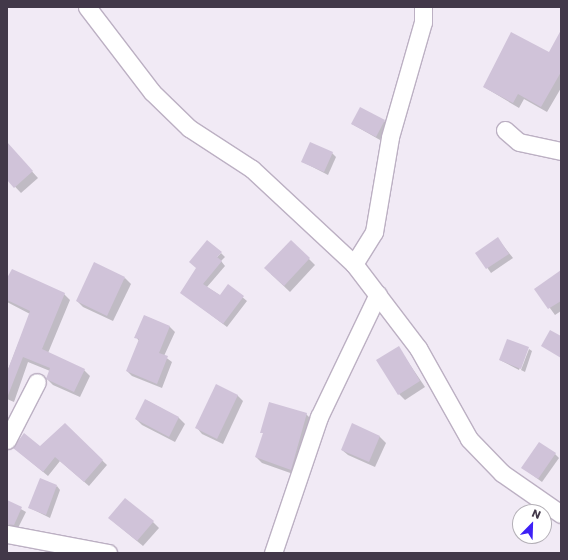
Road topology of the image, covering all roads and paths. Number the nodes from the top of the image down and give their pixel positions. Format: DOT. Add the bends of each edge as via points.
graph roads {
  1 [pos="87,7"];
  2 [pos="423,7"];
  3 [pos="505,130"];
  4 [pos="561,151"];
  5 [pos="354,264"];
  6 [pos="378,294"];
  7 [pos="37,382"];
  8 [pos="7,440"];
  9 [pos="561,514"];
  10 [pos="7,534"];
  11 [pos="108,553"];
  12 [pos="273,553"];
  1 -- 5 [label="street" via="152,92 189,128 252,170"];
  2 -- 5 [label="street" via="423,22 390,137 374,232"];
  3 -- 4 [label="street" via="519,142"];
  5 -- 6 [label="street"];
  6 -- 9 [label="street" via="418,348 469,439 502,473"];
  6 -- 12 [label="street" via="319,417"];
  7 -- 8 [label="street"];
  10 -- 11 [label="street"];
}
